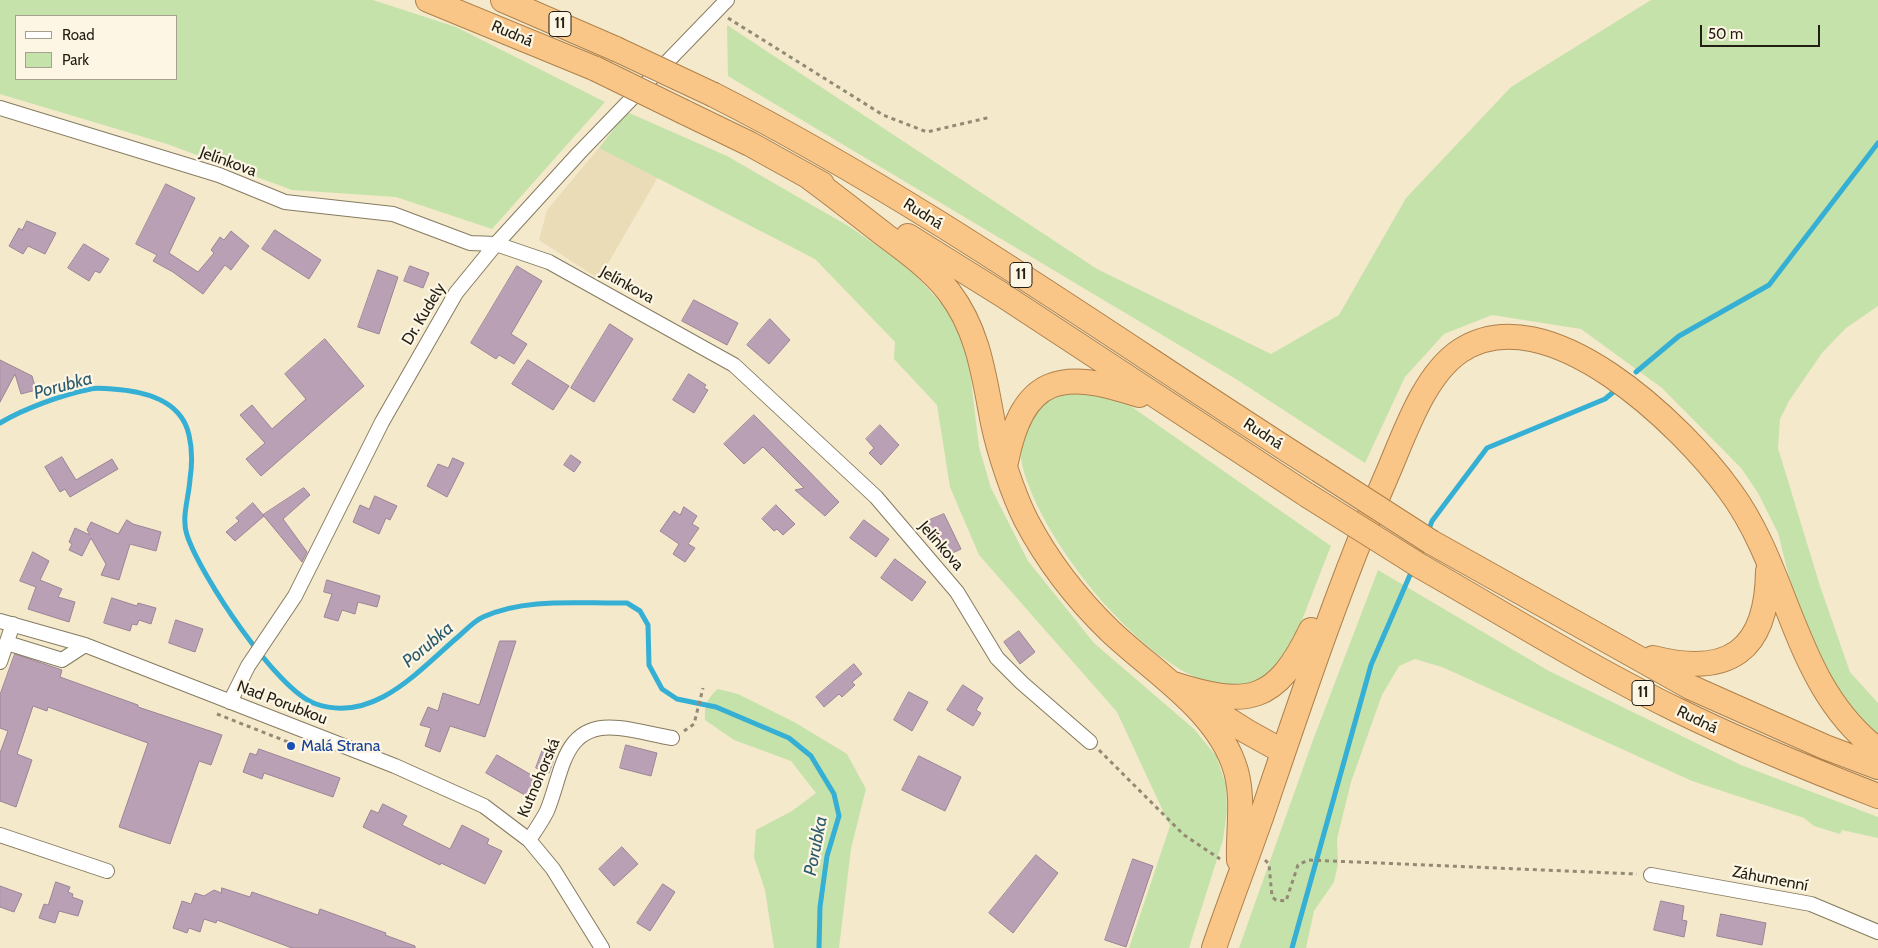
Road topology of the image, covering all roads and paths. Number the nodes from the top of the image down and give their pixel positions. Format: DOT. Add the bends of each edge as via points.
graph roads {
  1 [pos="428,0"];
  2 [pos="503,0"];
  3 [pos="727,0"];
  4 [pos="716,11"];
  5 [pos="0,108"];
  6 [pos="991,117"];
  7 [pos="809,177"];
  8 [pos="496,244"];
  9 [pos="1168,404"];
  10 [pos="1006,464"];
  11 [pos="1350,561"];
  12 [pos="1768,563"];
  13 [pos="6,622"];
  14 [pos="7,643"];
  15 [pos="84,645"];
  16 [pos="1620,649"];
  17 [pos="0,662"];
  18 [pos="1172,684"];
  19 [pos="703,688"];
  20 [pos="230,702"];
  21 [pos="215,714"];
  22 [pos="694,724"];
  23 [pos="672,738"];
  24 [pos="1090,742"];
  25 [pos="294,744"];
  26 [pos="1878,750"];
  27 [pos="1282,751"];
  28 [pos="1878,768"];
  29 [pos="1878,796"];
  30 [pos="0,835"];
  31 [pos="529,840"];
  32 [pos="1243,862"];
  33 [pos="107,871"];
  34 [pos="1651,875"];
  35 [pos="1878,932"];
  36 [pos="602,948"];
  37 [pos="1214,948"];
  1 -- 7 [label="highway, Rudná / 11, bridge" via="596,69"];
  2 -- 16 [label="highway, Rudná / 11, bridge" via="714,95 895,196 1431,542"];
  3 -- 4 [label="street, Dr. Kudely"];
  4 -- 6 [label="path" via="883,115 909,126 927,132"];
  4 -- 8 [label="street, Dr. Kudely"];
  5 -- 8 [label="street, Jelínkova" via="219,175 285,202 393,214 470,244"];
  7 -- 9 [label="highway, Rudná / 11" via="1001,294"];
  7 -- 10 [label="highway" via="924,266 953,298 979,351 994,426"];
  8 -- 20 [label="street, Dr. Kudely" via="456,293 382,422 295,596 248,666"];
  8 -- 24 [label="street, Jelínkova" via="549,262 734,365 876,497 957,592 997,658"];
  9 -- 10 [label="highway" via="1091,381 1076,380 1056,385 1035,396 1019,415 1012,431"];
  9 -- 29 [label="highway, Rudná / 11, bridge" via="1420,566 1607,674 1753,746"];
  10 -- 18 [label="highway" via="1026,519 1065,579 1108,629"];
  11 -- 12 [label="highway" via="1433,378 1448,360 1466,347 1487,339 1516,337 1553,345 1594,365 1662,415 1701,455 1742,507 1762,544"];
  11 -- 18 [label="highway" via="1327,598 1296,661 1278,682 1256,694 1234,697 1207,694"];
  11 -- 27 [label="highway"];
  12 -- 16 [label="highway" via="1764,613 1754,635 1737,654 1712,664 1691,665"];
  12 -- 26 [label="highway" via="1812,670 1827,696 1842,716"];
  13 -- 14 [label="street"];
  13 -- 15 [label="street, Nad Porubkou"];
  14 -- 15 [label="street" via="62,660"];
  14 -- 17 [label="street"];
  15 -- 20 [label="street, Nad Porubkou"];
  16 -- 28 [label="highway, Rudná / 11" via="1763,721"];
  18 -- 27 [label="highway"];
  18 -- 32 [label="highway" via="1218,735 1233,765 1240,799 1238,837"];
  19 -- 22 [label="path"];
  20 -- 31 [label="street, Nad Porubkou" via="445,787 484,806"];
  21 -- 25 [label="path"];
  23 -- 31 [label="street, Kutnohorská" via="617,727 593,730 575,739 565,754 547,810"];
  24 -- 32 [label="path" via="1184,835"];
  27 -- 32 [label="highway"];
  30 -- 33 [label="street"];
  31 -- 36 [label="street, Nad Porubkou" via="553,869"];
  32 -- 34 [label="path" via="1264,858 1269,864 1272,897 1286,901 1298,865 1308,860"];
  32 -- 37 [label="highway"];
  34 -- 35 [label="street, Záhumenní" via="1812,904"];
}
